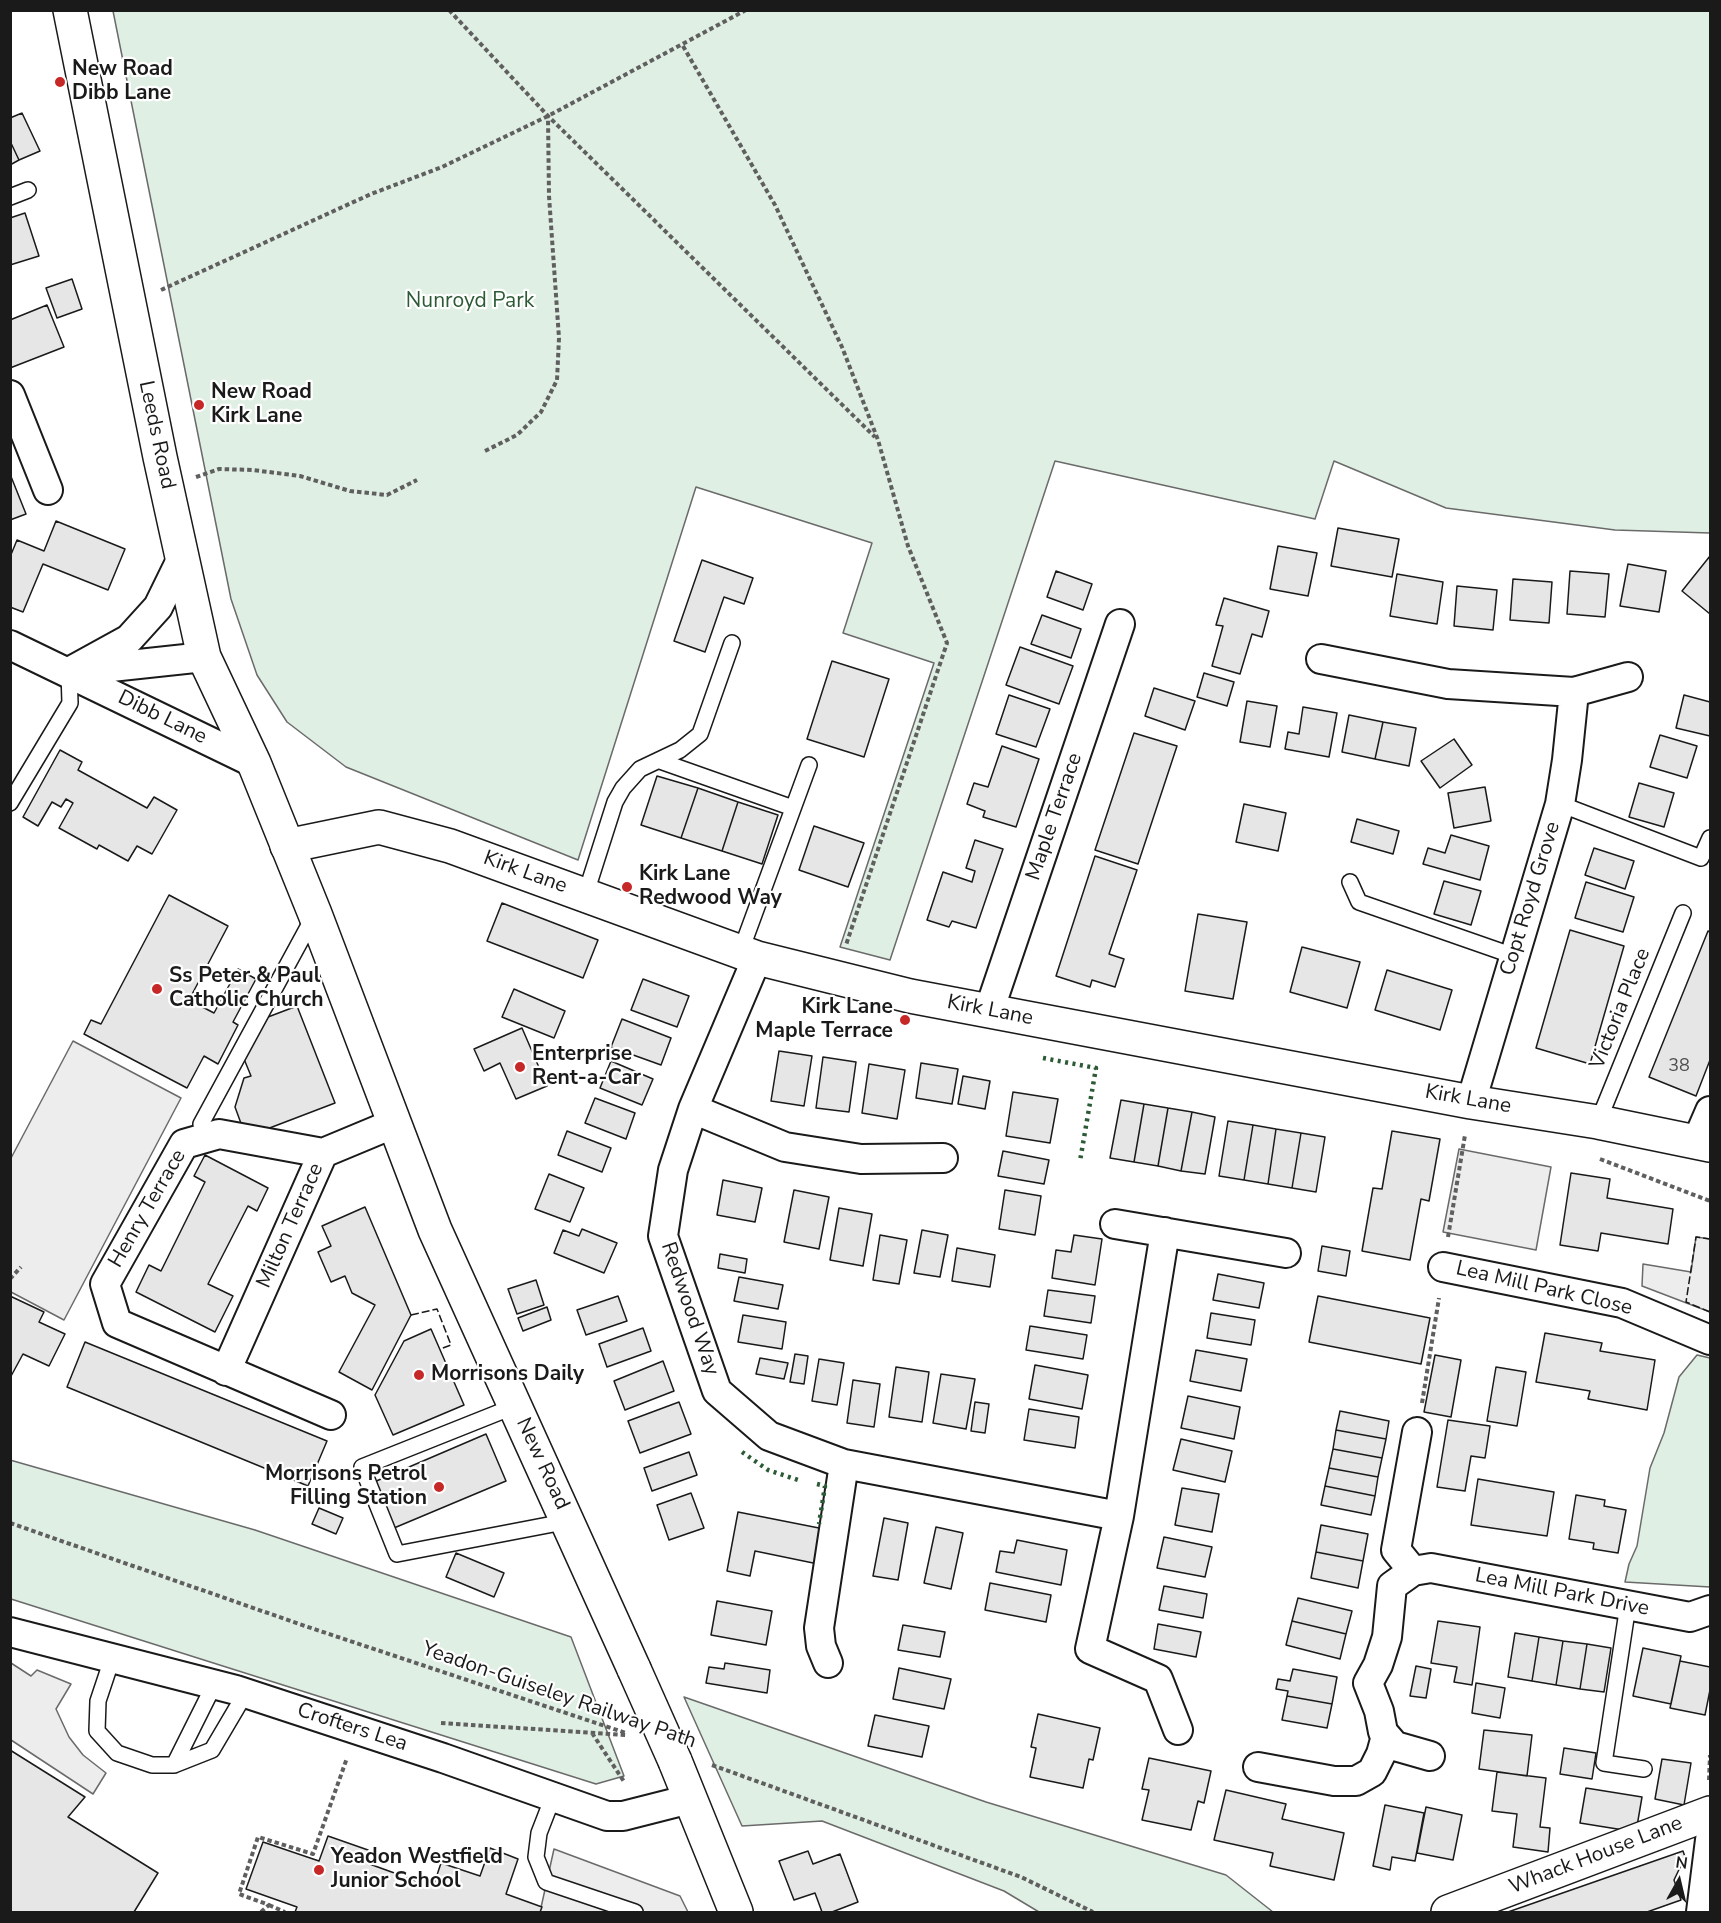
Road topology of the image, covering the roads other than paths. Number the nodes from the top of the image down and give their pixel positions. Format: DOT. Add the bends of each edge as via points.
graph roads {
  1 [pos="70,10"];
  2 [pos="28,190"];
  3 [pos="10,196"];
  4 [pos="10,396"];
  5 [pos="48,490"];
  6 [pos="183,556"];
  7 [pos="1120,624"];
  8 [pos="732,643"];
  9 [pos="10,645"];
  10 [pos="204,657"];
  11 [pos="1321,659"];
  12 [pos="69,672"];
  13 [pos="1628,677"];
  14 [pos="1574,692"];
  15 [pos="660,761"];
  16 [pos="254,764"];
  17 [pos="809,765"];
  18 [pos="10,803"];
  19 [pos="1560,804"];
  20 [pos="794,808"];
  21 [pos="1710,838"];
  22 [pos="287,846"];
  23 [pos="1350,882"];
  24 [pos="585,896"];
  25 [pos="1683,913"];
  26 [pos="315,914"];
  27 [pos="748,956"];
  28 [pos="1514,956"];
  29 [pos="989,1011"];
  30 [pos="1471,1102"];
  31 [pos="693,1109"];
  32 [pos="1710,1112"];
  33 [pos="1598,1122"];
  34 [pos="395,1123"];
  35 [pos="201,1124"];
  36 [pos="1704,1143"];
  37 [pos="323,1153"];
  38 [pos="942,1158"];
  39 [pos="1115,1224"];
  40 [pos="1165,1232"];
  41 [pos="1286,1253"];
  42 [pos="1443,1267"];
  43 [pos="1710,1340"];
  44 [pos="226,1371"];
  45 [pos="515,1406"];
  46 [pos="331,1415"];
  47 [pos="1417,1432"];
  48 [pos="844,1464"];
  49 [pos="1119,1516"];
  50 [pos="569,1521"];
  51 [pos="1413,1571"];
  52 [pos="1628,1605"];
  53 [pos="1710,1610"];
  54 [pos="10,1632"];
  55 [pos="111,1659"];
  56 [pos="828,1663"];
  57 [pos="214,1685"];
  58 [pos="244,1694"];
  59 [pos="1178,1730"];
  60 [pos="1386,1736"];
  61 [pos="1430,1756"];
  62 [pos="174,1765"];
  63 [pos="1258,1767"];
  64 [pos="1644,1769"];
  65 [pos="552,1797"];
  66 [pos="690,1798"];
  67 [pos="1710,1813"];
  68 [pos="1710,1840"];
  69 [pos="635,1912"];
  70 [pos="736,1912"];
  71 [pos="1448,1912"];
  72 [pos="1700,1912"];
  1 -- 6 [label="main road, Leeds Road"];
  2 -- 3 [label="lane"];
  4 -- 5 [label="street"];
  6 -- 10 [label="main road, Leeds Road"];
  6 -- 12 [label="street" via="158,607 129,639"];
  7 -- 29 [label="street, Maple Terrace"];
  8 -- 15 [label="lane" via="700,734"];
  9 -- 12 [label="street, Dibb Lane"];
  10 -- 12 [label="street, Dibb Lane"];
  10 -- 16 [label="main road, Leeds Road"];
  11 -- 14 [label="street" via="1448,684"];
  12 -- 16 [label="street, Dibb Lane"];
  12 -- 18 [label="lane" via="70,703"];
  13 -- 14 [label="street"];
  14 -- 19 [label="street, Copt Royd Grove"];
  15 -- 20 [label="lane"];
  15 -- 24 [label="lane" via="640,769 615,802"];
  16 -- 22 [label="main road, Leeds Road"];
  17 -- 20 [label="lane"];
  19 -- 21 [label="lane" via="1701,858"];
  19 -- 28 [label="street, Copt Royd Grove"];
  20 -- 27 [label="lane"];
  22 -- 24 [label="main road, Kirk Lane" via="379,827 450,846"];
  22 -- 26 [label="main road, New Road"];
  23 -- 28 [label="lane" via="1359,902"];
  24 -- 27 [label="main road, Kirk Lane"];
  25 -- 33 [label="lane, Victoria Place"];
  26 -- 34 [label="main road, New Road"];
  26 -- 35 [label="lane"];
  27 -- 29 [label="main road, Kirk Lane"];
  27 -- 31 [label="street, Redwood Way"];
  28 -- 30 [label="street, Copt Royd Grove"];
  29 -- 30 [label="main road, Kirk Lane"];
  30 -- 33 [label="main road, Kirk Lane"];
  31 -- 38 [label="street" via="785,1147 861,1159"];
  31 -- 48 [label="street, Redwood Way" via="673,1170 663,1236 717,1391 769,1436"];
  32 -- 36 [label="street"];
  33 -- 36 [label="main road, Kirk Lane"];
  34 -- 37 [label="street, Milton Terrace"];
  34 -- 45 [label="main road, New Road" via="435,1230"];
  37 -- 44 [label="street, Milton Terrace"];
  37 -- 44 [label="street, Henry Terrace" via="219,1134 184,1144 105,1284 117,1323"];
  39 -- 40 [label="street"];
  40 -- 41 [label="street"];
  40 -- 49 [label="street"];
  42 -- 43 [label="street, Lea Mill Park Close" via="1622,1303"];
  44 -- 46 [label="street, Henry Terrace"];
  45 -- 50 [label="main road, New Road"];
  45 -- 50 [label="lane" via="362,1467 397,1554"];
  47 -- 51 [label="street" via="1396,1550"];
  48 -- 49 [label="street, Redwood Way"];
  48 -- 56 [label="street" via="819,1628"];
  49 -- 59 [label="street" via="1090,1649 1158,1679"];
  50 -- 66 [label="main road, New Road, bridge"];
  51 -- 52 [label="street, Lea Mill Park Drive" via="1431,1568"];
  51 -- 60 [label="street" via="1392,1586 1387,1637 1368,1683"];
  52 -- 53 [label="street, Lea Mill Park Drive" via="1690,1617"];
  52 -- 64 [label="lane" via="1604,1763"];
  54 -- 55 [label="street, Crofters Lea"];
  55 -- 57 [label="street, Crofters Lea"];
  55 -- 62 [label="lane" via="98,1701 97,1731 117,1753 152,1765"];
  57 -- 58 [label="street, Crofters Lea"];
  57 -- 62 [label="lane"];
  58 -- 62 [label="lane" via="212,1750"];
  58 -- 65 [label="street, Crofters Lea" via="421,1750"];
  60 -- 61 [label="street" via="1395,1746"];
  60 -- 63 [label="street" via="1372,1772 1356,1781 1334,1781"];
  65 -- 66 [label="street, Crofters Lea" via="607,1816 623,1816"];
  65 -- 69 [label="lane" via="539,1833 536,1857 546,1882"];
  66 -- 70 [label="main road, New Road"];
  67 -- 71 [label="main road, Whack House Lane"];
  68 -- 72 [label="street"];
}
